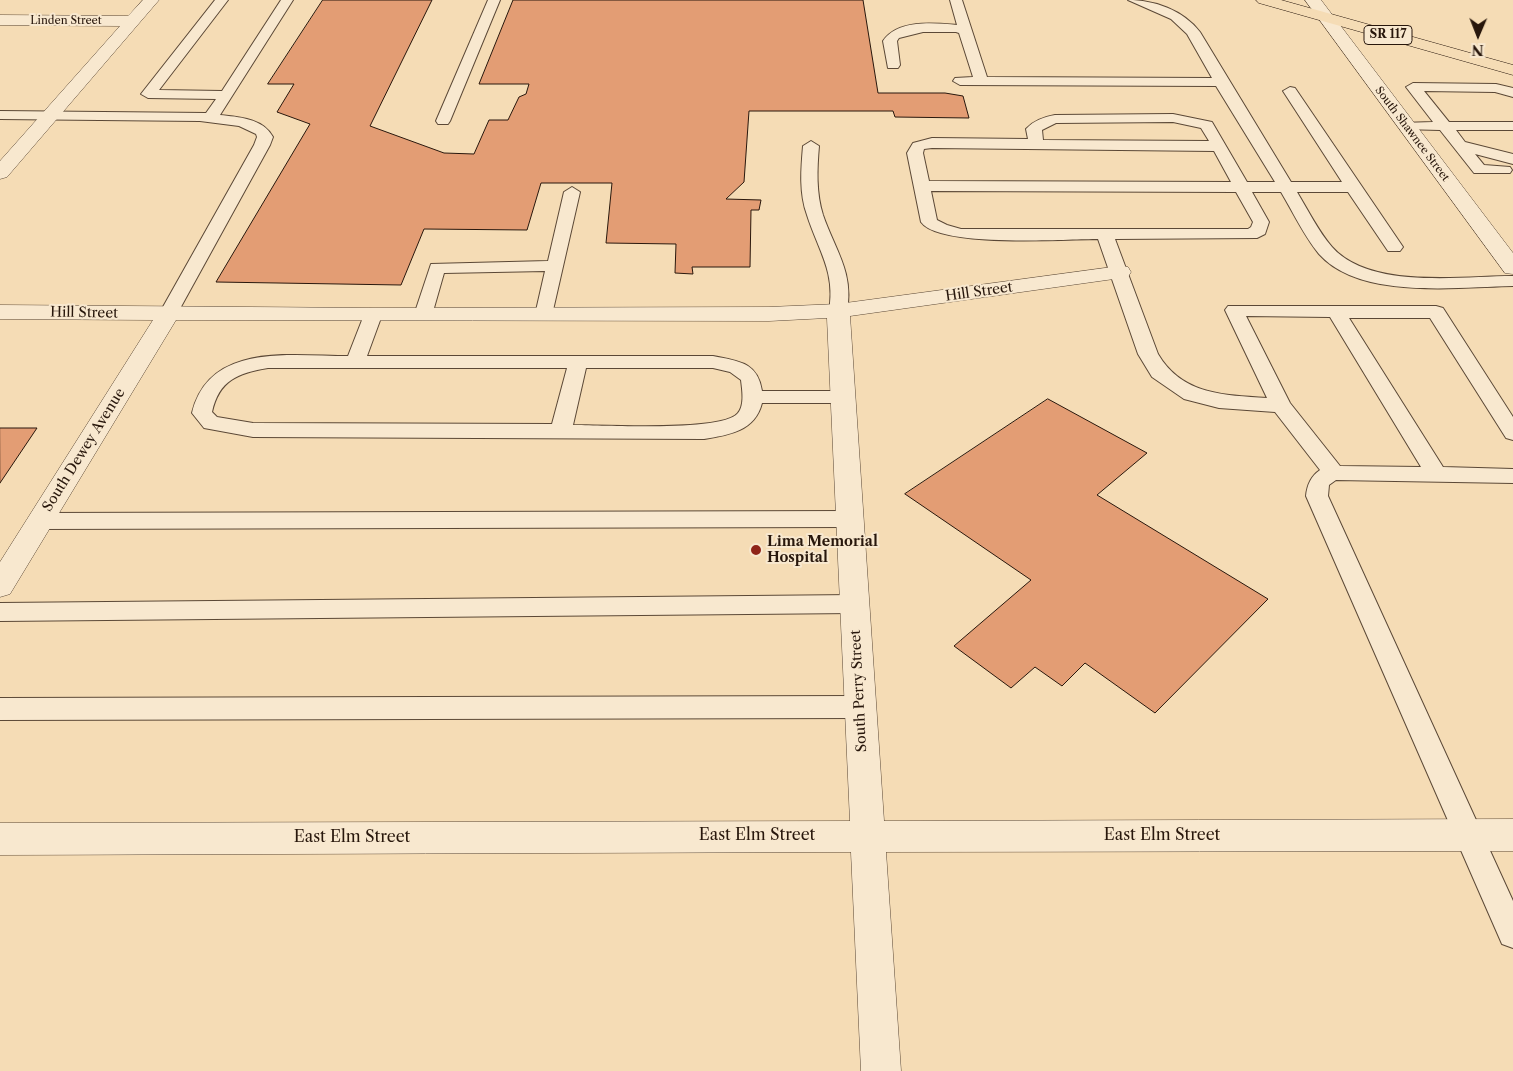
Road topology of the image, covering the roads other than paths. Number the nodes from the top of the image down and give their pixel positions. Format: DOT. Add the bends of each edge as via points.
graph roads {
  1 [pos="151,0"];
  2 [pos="222,0"];
  3 [pos="287,0"];
  4 [pos="494,0"];
  5 [pos="956,0"];
  6 [pos="1134,0"];
  7 [pos="1264,0"];
  8 [pos="1313,0"];
  9 [pos="1327,18"];
  10 [pos="0,20"];
  11 [pos="132,21"];
  12 [pos="964,28"];
  13 [pos="893,65"];
  14 [pos="1513,70"];
  15 [pos="979,76"];
  16 [pos="1218,77"];
  17 [pos="960,81"];
  18 [pos="1290,91"];
  19 [pos="1513,93"];
  20 [pos="226,95"];
  21 [pos="0,115"];
  22 [pos="50,115"];
  23 [pos="210,118"];
  24 [pos="443,121"];
  25 [pos="1406,126"];
  26 [pos="1445,126"];
  27 [pos="1513,126"];
  28 [pos="1036,144"];
  29 [pos="811,146"];
  30 [pos="1219,146"];
  31 [pos="1508,165"];
  32 [pos="0,173"];
  33 [pos="922,186"];
  34 [pos="1243,187"];
  35 [pos="1286,187"];
  36 [pos="1353,187"];
  37 [pos="572,192"];
  38 [pos="1105,234"];
  39 [pos="1394,247"];
  40 [pos="555,266"];
  41 [pos="1513,268"];
  42 [pos="1120,272"];
  43 [pos="1513,281"];
  44 [pos="838,311"];
  45 [pos="0,312"];
  46 [pos="1336,312"];
  47 [pos="168,314"];
  48 [pos="373,315"];
  49 [pos="423,315"];
  50 [pos="544,315"];
  51 [pos="355,362"];
  52 [pos="578,362"];
  53 [pos="754,397"];
  54 [pos="842,397"];
  55 [pos="1281,406"];
  56 [pos="561,431"];
  57 [pos="1513,433"];
  58 [pos="1334,473"];
  59 [pos="1436,474"];
  60 [pos="1513,476"];
  61 [pos="850,520"];
  62 [pos="40,521"];
  63 [pos="0,586"];
  64 [pos="854,604"];
  65 [pos="0,612"];
  66 [pos="860,707"];
  67 [pos="0,709"];
  68 [pos="867,835"];
  69 [pos="1513,835"];
  70 [pos="1469,836"];
  71 [pos="0,838"];
  72 [pos="1513,934"];
  73 [pos="881,1071"];
  1 -- 11 [label="street"];
  2 -- 20 [label="lane" via="148,94"];
  3 -- 20 [label="lane"];
  4 -- 24 [label="lane"];
  5 -- 12 [label="lane"];
  6 -- 16 [label="lane" via="1164,10 1185,23"];
  7 -- 9 [label="main road, SR 117"];
  8 -- 9 [label="street, South Shawnee Street"];
  9 -- 14 [label="main road, SR 117"];
  9 -- 25 [label="street, South Shawnee Street"];
  10 -- 11 [label="street, Linden Street"];
  11 -- 22 [label="street"];
  12 -- 13 [label="lane" via="897,33 890,41"];
  12 -- 15 [label="lane"];
  15 -- 16 [label="lane"];
  15 -- 17 [label="lane"];
  16 -- 35 [label="lane"];
  18 -- 36 [label="lane"];
  19 -- 26 [label="lane" via="1496,88 1414,87"];
  20 -- 23 [label="lane"];
  21 -- 22 [label="lane"];
  22 -- 23 [label="lane"];
  22 -- 32 [label="street"];
  23 -- 47 [label="lane" via="255,126 265,137"];
  25 -- 26 [label="lane"];
  25 -- 41 [label="street, South Shawnee Street"];
  26 -- 27 [label="lane"];
  26 -- 31 [label="lane" via="1460,145"];
  28 -- 30 [label="lane"];
  28 -- 30 [label="lane" via="1034,129 1055,119 1173,118 1206,125"];
  28 -- 33 [label="lane" via="932,143 918,146 915,153"];
  29 -- 44 [label="lane" via="811,200 840,273 842,299"];
  30 -- 34 [label="lane"];
  33 -- 34 [label="lane"];
  33 -- 38 [label="lane" via="929,222 941,229 961,234"];
  34 -- 35 [label="lane"];
  34 -- 38 [label="lane" via="1261,222 1260,230 1251,234"];
  35 -- 36 [label="lane"];
  35 -- 43 [label="lane" via="1325,250 1359,273 1392,280"];
  36 -- 39 [label="lane"];
  37 -- 40 [label="lane"];
  38 -- 42 [label="lane"];
  40 -- 49 [label="lane" via="437,268"];
  40 -- 50 [label="lane"];
  42 -- 44 [label="street, Hill Street"];
  42 -- 55 [label="lane" via="1148,354 1159,373 1191,394 1219,401"];
  44 -- 50 [label="street, Hill Street"];
  44 -- 54 [label="street, South Perry Street"];
  45 -- 47 [label="street, Hill Street"];
  46 -- 55 [label="lane" via="1234,310"];
  46 -- 57 [label="lane" via="1436,312"];
  46 -- 59 [label="lane"];
  47 -- 48 [label="street, Hill Street"];
  47 -- 62 [label="street, South Dewey Avenue"];
  48 -- 49 [label="street, Hill Street"];
  48 -- 51 [label="lane"];
  49 -- 50 [label="street, Hill Street"];
  51 -- 52 [label="lane"];
  51 -- 56 [label="lane" via="268,362 242,366 212,386 204,400 202,413 211,423 253,430"];
  52 -- 53 [label="lane" via="736,367 750,377"];
  52 -- 56 [label="lane"];
  53 -- 54 [label="lane"];
  53 -- 56 [label="lane" via="743,422 726,429 704,432"];
  54 -- 61 [label="street, South Perry Street"];
  55 -- 58 [label="lane"];
  58 -- 59 [label="lane"];
  58 -- 70 [label="lane" via="1322,478 1317,486 1317,496"];
  59 -- 60 [label="lane"];
  61 -- 62 [label="lane"];
  61 -- 64 [label="street, South Perry Street"];
  62 -- 63 [label="street, South Dewey Avenue"];
  64 -- 65 [label="lane"];
  64 -- 66 [label="street, South Perry Street"];
  66 -- 67 [label="lane"];
  66 -- 68 [label="street, South Perry Street"];
  68 -- 70 [label="street, East Elm Street"];
  68 -- 71 [label="street, East Elm Street"];
  68 -- 73 [label="street, South Perry Street"];
  69 -- 70 [label="street, East Elm Street"];
  70 -- 72 [label="lane"];
}
